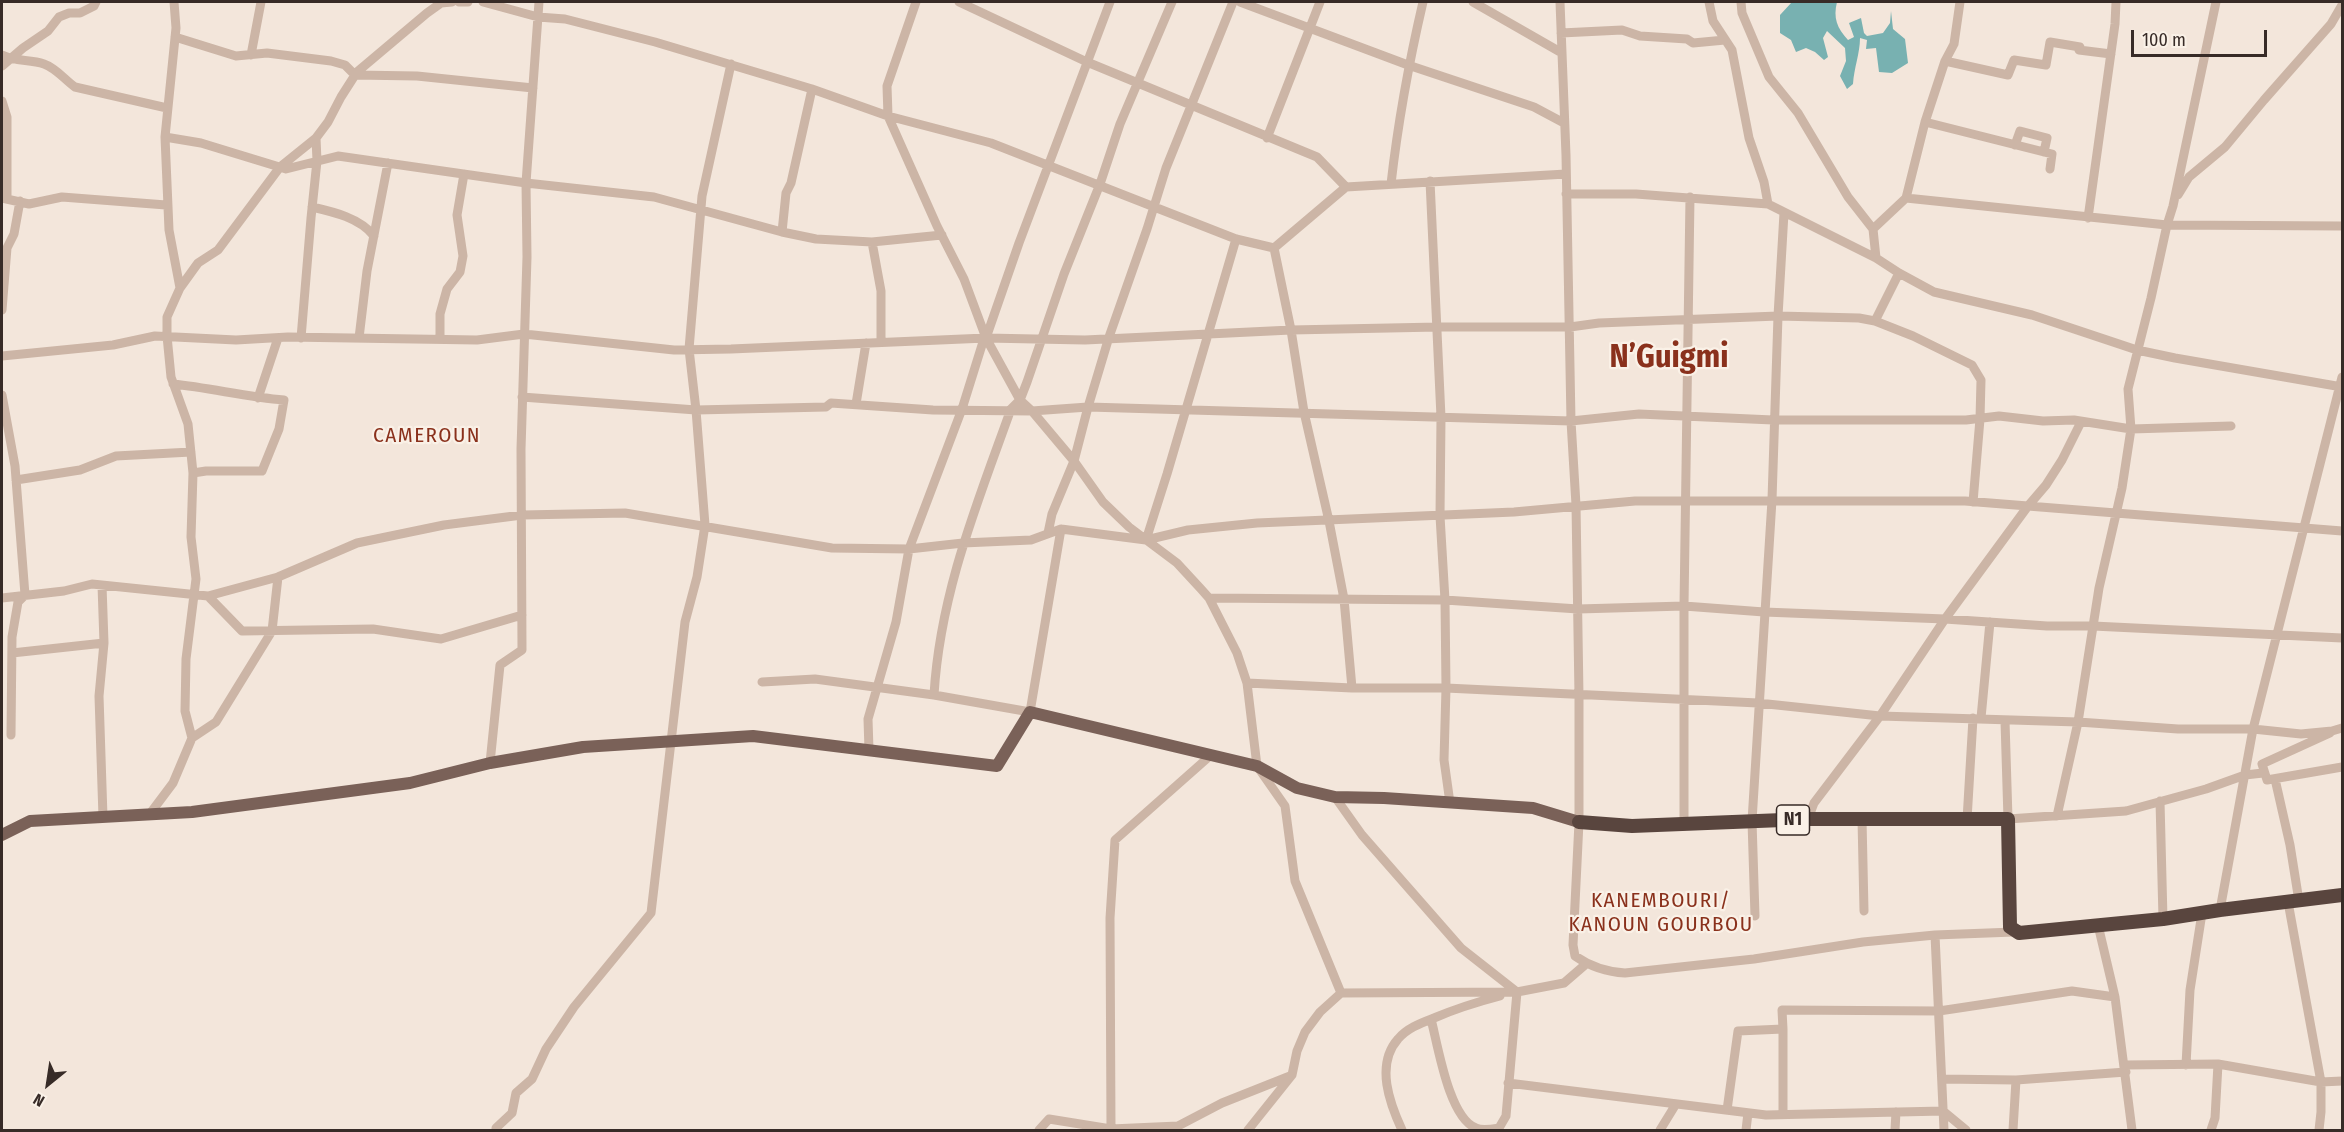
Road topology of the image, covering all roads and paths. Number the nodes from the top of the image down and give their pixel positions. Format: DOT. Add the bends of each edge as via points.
graph roads {
  1 [pos="96,2"];
  2 [pos="174,2"];
  3 [pos="261,2"];
  4 [pos="453,2"];
  5 [pos="459,2"];
  6 [pos="468,2"];
  7 [pos="483,2"];
  8 [pos="539,2"];
  9 [pos="916,2"];
  10 [pos="959,2"];
  11 [pos="1110,2"];
  12 [pos="1172,2"];
  13 [pos="1233,2"];
  14 [pos="1240,2"];
  15 [pos="1320,2"];
  16 [pos="1423,2"];
  17 [pos="1473,2"];
  18 [pos="1560,2"];
  19 [pos="1709,2"];
  20 [pos="1741,2"];
  21 [pos="1960,2"];
  22 [pos="2116,2"];
  23 [pos="2216,2"];
  24 [pos="2343,5"];
  25 [pos="538,17"];
  26 [pos="1309,28"];
  27 [pos="1561,33"];
  28 [pos="175,38"];
  29 [pos="1725,40"];
  30 [pos="1562,53"];
  31 [pos="2111,54"];
  32 [pos="251,55"];
  33 [pos="5,57"];
  34 [pos="1945,61"];
  35 [pos="1087,62"];
  36 [pos="731,64"];
  37 [pos="1408,65"];
  38 [pos="2,66"];
  39 [pos="355,75"];
  40 [pos="1137,82"];
  41 [pos="533,88"];
  42 [pos="812,89"];
  43 [pos="2,101"];
  44 [pos="1191,106"];
  45 [pos="167,108"];
  46 [pos="888,116"];
  47 [pos="1925,122"];
  48 [pos="1564,123"];
  49 [pos="165,136"];
  50 [pos="316,138"];
  51 [pos="1267,138"];
  52 [pos="2015,145"];
  53 [pos="2044,152"];
  54 [pos="317,161"];
  55 [pos="388,163"];
  56 [pos="1050,164"];
  57 [pos="280,167"];
  58 [pos="2050,169"];
  59 [pos="464,174"];
  60 [pos="1566,174"];
  61 [pos="1430,181"];
  62 [pos="526,183"];
  63 [pos="1100,184"];
  64 [pos="1391,184"];
  65 [pos="1346,187"];
  66 [pos="1566,194"];
  67 [pos="1690,197"];
  68 [pos="4,198"];
  69 [pos="1906,198"];
  70 [pos="20,201"];
  71 [pos="1768,204"];
  72 [pos="166,205"];
  73 [pos="1154,205"];
  74 [pos="2174,206"];
  75 [pos="312,207"];
  76 [pos="701,209"];
  77 [pos="1784,213"];
  78 [pos="2088,218"];
  79 [pos="2167,225"];
  80 [pos="2343,226"];
  81 [pos="1873,229"];
  82 [pos="782,232"];
  83 [pos="942,235"];
  84 [pos="374,236"];
  85 [pos="1236,238"];
  86 [pos="872,242"];
  87 [pos="1274,248"];
  88 [pos="1876,258"];
  89 [pos="1899,273"];
  90 [pos="3,279"];
  91 [pos="180,288"];
  92 [pos="2,310"];
  93 [pos="1778,316"];
  94 [pos="1689,319"];
  95 [pos="1875,321"];
  96 [pos="1438,327"];
  97 [pos="1570,327"];
  98 [pos="1292,330"];
  99 [pos="1207,333"];
  100 [pos="524,334"];
  101 [pos="167,336"];
  102 [pos="1109,337"];
  103 [pos="278,338"];
  104 [pos="301,338"];
  105 [pos="359,338"];
  106 [pos="986,338"];
  107 [pos="440,339"];
  108 [pos="1042,339"];
  109 [pos="881,342"];
  110 [pos="866,343"];
  111 [pos="689,349"];
  112 [pos="2138,350"];
  113 [pos="2,356"];
  114 [pos="2342,383"];
  115 [pos="173,384"];
  116 [pos="2,395"];
  117 [pos="522,397"];
  118 [pos="258,398"];
  119 [pos="1020,400"];
  120 [pos="856,404"];
  121 [pos="1088,407"];
  122 [pos="963,409"];
  123 [pos="1011,409"];
  124 [pos="696,410"];
  125 [pos="1185,410"];
  126 [pos="1032,411"];
  127 [pos="1304,412"];
  128 [pos="1441,417"];
  129 [pos="1688,417"];
  130 [pos="1980,419"];
  131 [pos="1773,420"];
  132 [pos="1571,421"];
  133 [pos="2081,422"];
  134 [pos="2231,426"];
  135 [pos="2131,429"];
  136 [pos="191,452"];
  137 [pos="1074,461"];
  138 [pos="193,473"];
  139 [pos="16,480"];
  140 [pos="1772,500"];
  141 [pos="1686,501"];
  142 [pos="1973,502"];
  143 [pos="1576,505"];
  144 [pos="2028,506"];
  145 [pos="2115,512"];
  146 [pos="522,516"];
  147 [pos="1440,516"];
  148 [pos="1329,521"];
  149 [pos="705,525"];
  150 [pos="2305,527"];
  151 [pos="1061,529"];
  152 [pos="2343,531"];
  153 [pos="1048,532"];
  154 [pos="1146,540"];
  155 [pos="963,543"];
  156 [pos="909,549"];
  157 [pos="278,577"];
  158 [pos="102,585"];
  159 [pos="25,595"];
  160 [pos="195,595"];
  161 [pos="208,596"];
  162 [pos="2,598"];
  163 [pos="1209,598"];
  164 [pos="1344,599"];
  165 [pos="1445,600"];
  166 [pos="1684,606"];
  167 [pos="1578,609"];
  168 [pos="1764,612"];
  169 [pos="522,615"];
  170 [pos="1946,619"];
  171 [pos="1990,622"];
  172 [pos="2093,626"];
  173 [pos="272,631"];
  174 [pos="2277,634"];
  175 [pos="2343,638"];
  176 [pos="104,643"];
  177 [pos="12,653"];
  178 [pos="762,682"];
  179 [pos="1247,683"];
  180 [pos="877,688"];
  181 [pos="1352,688"];
  182 [pos="1446,688"];
  183 [pos="934,695"];
  184 [pos="1579,696"];
  185 [pos="1684,700"];
  186 [pos="1758,703"];
  187 [pos="1030,712"];
  188 [pos="1880,716"];
  189 [pos="1977,718"];
  190 [pos="2005,721"];
  191 [pos="2078,722"];
  192 [pos="2253,729"];
  193 [pos="2339,731"];
  194 [pos="11,735"];
  195 [pos="192,738"];
  196 [pos="672,743"];
  197 [pos="868,750"];
  198 [pos="1211,755"];
  199 [pos="490,763"];
  200 [pos="1257,766"];
  201 [pos="2343,767"];
  202 [pos="2263,772"];
  203 [pos="2245,775"];
  204 [pos="2275,779"];
  205 [pos="1335,797"];
  206 [pos="2160,801"];
  207 [pos="1450,803"];
  208 [pos="149,815"];
  209 [pos="2058,816"];
  210 [pos="103,817"];
  211 [pos="1808,819"];
  212 [pos="1862,819"];
  213 [pos="2008,819"];
  214 [pos="1966,820"];
  215 [pos="1752,821"];
  216 [pos="1579,822"];
  217 [pos="1684,826"];
  218 [pos="2,835"];
  219 [pos="2343,895"];
  220 [pos="2294,901"];
  221 [pos="2220,910"];
  222 [pos="1864,911"];
  223 [pos="2202,913"];
  224 [pos="1755,916"];
  225 [pos="2163,919"];
  226 [pos="2098,926"];
  227 [pos="2014,932"];
  228 [pos="1935,935"];
  229 [pos="1586,964"];
  230 [pos="1517,992"];
  231 [pos="1341,993"];
  232 [pos="2115,997"];
  233 [pos="1939,1011"];
  234 [pos="1431,1019"];
  235 [pos="1783,1029"];
  236 [pos="2218,1064"];
  237 [pos="2186,1065"];
  238 [pos="2125,1069"];
  239 [pos="1292,1076"];
  240 [pos="1942,1079"];
  241 [pos="2016,1080"];
  242 [pos="2321,1082"];
  243 [pos="2343,1082"];
  244 [pos="1508,1083"];
  245 [pos="1676,1104"];
  246 [pos="1727,1110"];
  247 [pos="1943,1111"];
  248 [pos="1896,1112"];
  249 [pos="1748,1113"];
  250 [pos="1783,1114"];
  251 [pos="1111,1129"];
  252 [pos="496,1131"];
  253 [pos="1039,1131"];
  254 [pos="1248,1131"];
  255 [pos="1402,1131"];
  256 [pos="1660,1131"];
  257 [pos="1746,1131"];
  258 [pos="1896,1131"];
  259 [pos="1944,1131"];
  260 [pos="1966,1131"];
  261 [pos="2013,1131"];
  262 [pos="2132,1131"];
  263 [pos="2211,1131"];
  264 [pos="2319,1131"];
  1 -- 33 [label="street" via="80,13 59,17 48,31"];
  2 -- 28 [label="street"];
  3 -- 32 [label="street"];
  4 -- 39 [label="street" via="441,3 427,13"];
  5 -- 6 [label="street"];
  7 -- 25 [label="street"];
  8 -- 25 [label="street"];
  9 -- 46 [label="street" via="887,86"];
  10 -- 35 [label="street"];
  11 -- 35 [label="street"];
  12 -- 40 [label="street"];
  13 -- 44 [label="street"];
  14 -- 26 [label="street"];
  15 -- 26 [label="street"];
  16 -- 37 [label="street"];
  17 -- 30 [label="street"];
  18 -- 27 [label="street"];
  19 -- 29 [label="street" via="1713,21"];
  20 -- 81 [label="street" via="1769,77 1798,113 1848,197"];
  21 -- 34 [label="street" via="1954,44"];
  22 -- 31 [label="street"];
  23 -- 74 [label="street"];
  24 -- 74 [label="street" via="2225,147 2189,177"];
  25 -- 36 [label="street" via="565,19"];
  25 -- 41 [label="street"];
  26 -- 37 [label="street"];
  26 -- 51 [label="street"];
  27 -- 29 [label="street" via="1622,30 1693,43"];
  27 -- 30 [label="street"];
  28 -- 32 [label="street" via="236,56"];
  28 -- 45 [label="street"];
  29 -- 71 [label="street" via="1732,50 1749,138"];
  30 -- 48 [label="street"];
  31 -- 34 [label="street" via="2050,42 2046,65 2014,60 2008,75"];
  31 -- 78 [label="street"];
  32 -- 39 [label="street" via="267,53 331,61 345,65"];
  33 -- 38 [label="street"];
  33 -- 45 [label="street" via="44,64 75,87"];
  34 -- 47 [label="street"];
  35 -- 40 [label="street"];
  35 -- 56 [label="street"];
  36 -- 42 [label="street"];
  36 -- 76 [label="street"];
  37 -- 48 [label="street" via="1534,107"];
  37 -- 64 [label="street"];
  39 -- 41 [label="street" via="417,76"];
  39 -- 50 [label="street"];
  40 -- 44 [label="street"];
  40 -- 63 [label="street"];
  41 -- 62 [label="street"];
  42 -- 46 [label="street"];
  42 -- 82 [label="street" via="786,193"];
  43 -- 68 [label="street" via="7,117"];
  44 -- 51 [label="street"];
  44 -- 73 [label="street"];
  45 -- 49 [label="street"];
  46 -- 56 [label="street" via="991,143"];
  46 -- 83 [label="street"];
  47 -- 52 [label="street"];
  47 -- 69 [label="street"];
  48 -- 60 [label="street"];
  49 -- 57 [label="street"];
  49 -- 72 [label="street"];
  50 -- 54 [label="street"];
  50 -- 57 [label="street"];
  51 -- 65 [label="street" via="1317,157"];
  52 -- 53 [label="street"];
  52 -- 53 [label="street" via="2020,131 2047,138"];
  53 -- 58 [label="street" via="2052,154"];
  54 -- 55 [label="street" via="338,156"];
  54 -- 57 [label="street"];
  54 -- 75 [label="street"];
  55 -- 59 [label="street"];
  55 -- 84 [label="street"];
  56 -- 63 [label="street"];
  56 -- 106 [label="street"];
  57 -- 91 [label="street" via="218,250 198,263"];
  59 -- 62 [label="street"];
  59 -- 107 [label="street" via="457,215 463,256 460,272 447,289 440,314"];
  60 -- 61 [label="street"];
  60 -- 66 [label="street"];
  61 -- 64 [label="street"];
  61 -- 96 [label="street"];
  62 -- 76 [label="street" via="654,197"];
  62 -- 100 [label="street"];
  63 -- 73 [label="street"];
  63 -- 108 [label="street"];
  64 -- 65 [label="street"];
  65 -- 87 [label="street"];
  66 -- 67 [label="street"];
  66 -- 97 [label="street"];
  67 -- 71 [label="street"];
  67 -- 94 [label="street"];
  68 -- 70 [label="street"];
  69 -- 78 [label="street"];
  69 -- 81 [label="street"];
  70 -- 72 [label="street" via="29,204 62,197"];
  70 -- 90 [label="street"];
  71 -- 77 [label="street"];
  72 -- 91 [label="street"];
  73 -- 85 [label="street"];
  73 -- 102 [label="street"];
  74 -- 79 [label="street"];
  75 -- 84 [label="street" via="360,223"];
  75 -- 104 [label="street"];
  76 -- 82 [label="street"];
  76 -- 111 [label="street"];
  77 -- 88 [label="street"];
  77 -- 93 [label="street"];
  78 -- 79 [label="street"];
  79 -- 80 [label="street"];
  79 -- 112 [label="street"];
  81 -- 88 [label="street"];
  82 -- 86 [label="street" via="816,239"];
  83 -- 86 [label="street"];
  83 -- 106 [label="street"];
  84 -- 105 [label="street"];
  85 -- 87 [label="street"];
  85 -- 99 [label="street"];
  86 -- 109 [label="street" via="881,291"];
  87 -- 98 [label="street"];
  88 -- 89 [label="street"];
  89 -- 95 [label="street"];
  89 -- 112 [label="street" via="1934,292 2032,315"];
  90 -- 92 [label="street"];
  91 -- 101 [label="street" via="167,317"];
  93 -- 94 [label="street"];
  93 -- 95 [label="street"];
  93 -- 131 [label="street"];
  94 -- 97 [label="street"];
  94 -- 129 [label="street"];
  95 -- 130 [label="street" via="1972,365 1981,380"];
  96 -- 97 [label="street"];
  96 -- 98 [label="street"];
  96 -- 128 [label="street"];
  97 -- 132 [label="street"];
  98 -- 99 [label="street"];
  98 -- 127 [label="street"];
  99 -- 102 [label="street"];
  99 -- 125 [label="street"];
  100 -- 107 [label="street" via="477,340"];
  100 -- 111 [label="street"];
  100 -- 117 [label="street"];
  101 -- 103 [label="street"];
  101 -- 113 [label="street"];
  101 -- 115 [label="street"];
  102 -- 108 [label="street"];
  102 -- 121 [label="street"];
  103 -- 104 [label="street"];
  103 -- 118 [label="street"];
  104 -- 105 [label="street"];
  105 -- 107 [label="street"];
  106 -- 108 [label="street"];
  106 -- 109 [label="street"];
  106 -- 119 [label="street"];
  106 -- 122 [label="street"];
  108 -- 119 [label="street"];
  109 -- 110 [label="street"];
  110 -- 111 [label="street"];
  110 -- 120 [label="street"];
  111 -- 124 [label="street"];
  112 -- 114 [label="street"];
  112 -- 135 [label="street" via="2128,389"];
  114 -- 150 [label="street"];
  115 -- 118 [label="street"];
  115 -- 136 [label="street" via="188,424"];
  116 -- 139 [label="street"];
  117 -- 124 [label="street"];
  117 -- 146 [label="street"];
  118 -- 138 [label="street" via="284,400 279,429 262,471"];
  119 -- 123 [label="street"];
  119 -- 126 [label="street"];
  120 -- 122 [label="street"];
  120 -- 124 [label="street"];
  121 -- 125 [label="street"];
  121 -- 126 [label="street"];
  121 -- 137 [label="street"];
  122 -- 123 [label="street"];
  122 -- 156 [label="street"];
  123 -- 126 [label="street"];
  123 -- 155 [label="street"];
  124 -- 149 [label="street"];
  125 -- 127 [label="street"];
  125 -- 154 [label="street"];
  126 -- 137 [label="street"];
  127 -- 128 [label="street"];
  127 -- 148 [label="street"];
  128 -- 132 [label="street"];
  128 -- 147 [label="street"];
  129 -- 131 [label="street"];
  129 -- 132 [label="street" via="1639,414"];
  129 -- 141 [label="street"];
  130 -- 131 [label="street"];
  130 -- 133 [label="street" via="2000,416"];
  130 -- 142 [label="street"];
  131 -- 140 [label="street"];
  132 -- 143 [label="street"];
  133 -- 135 [label="street"];
  133 -- 144 [label="street" via="2062,460"];
  134 -- 135 [label="street"];
  135 -- 145 [label="street"];
  136 -- 138 [label="street"];
  136 -- 139 [label="street" via="116,456 80,470"];
  137 -- 153 [label="street"];
  137 -- 154 [label="street" via="1103,502"];
  138 -- 160 [label="street" via="191,537"];
  139 -- 159 [label="street"];
  140 -- 141 [label="street"];
  140 -- 142 [label="street"];
  140 -- 168 [label="street"];
  141 -- 143 [label="street"];
  141 -- 166 [label="street"];
  142 -- 144 [label="street"];
  143 -- 147 [label="street"];
  143 -- 167 [label="street"];
  144 -- 145 [label="street"];
  144 -- 170 [label="street"];
  145 -- 150 [label="street"];
  145 -- 172 [label="street"];
  146 -- 149 [label="street" via="625,513"];
  146 -- 157 [label="street" via="444,525 357,543"];
  146 -- 169 [label="street"];
  147 -- 148 [label="street"];
  147 -- 165 [label="street"];
  148 -- 154 [label="street" via="1188,530"];
  148 -- 164 [label="street"];
  149 -- 156 [label="street" via="832,548"];
  149 -- 196 [label="street" via="685,622"];
  150 -- 152 [label="street"];
  150 -- 174 [label="street"];
  151 -- 153 [label="street"];
  151 -- 154 [label="street"];
  151 -- 187 [label="street"];
  153 -- 155 [label="street" via="1031,540"];
  154 -- 163 [label="street" via="1177,563"];
  155 -- 156 [label="street"];
  155 -- 183 [label="street" via="936,658"];
  156 -- 180 [label="street" via="896,621"];
  157 -- 161 [label="street"];
  157 -- 173 [label="street"];
  158 -- 159 [label="street"];
  158 -- 160 [label="street"];
  158 -- 176 [label="street"];
  159 -- 162 [label="street"];
  159 -- 177 [label="street" via="18,602"];
  160 -- 161 [label="street"];
  160 -- 195 [label="street" via="185,701"];
  161 -- 173 [label="street" via="242,631"];
  163 -- 164 [label="street"];
  163 -- 179 [label="street" via="1238,653"];
  164 -- 165 [label="street"];
  164 -- 181 [label="street"];
  165 -- 167 [label="street"];
  165 -- 182 [label="street"];
  166 -- 167 [label="street"];
  166 -- 168 [label="street"];
  166 -- 185 [label="street"];
  167 -- 184 [label="street"];
  168 -- 170 [label="street"];
  168 -- 186 [label="street"];
  169 -- 173 [label="street" via="441,639 373,629"];
  169 -- 199 [label="street" via="522,650 500,665"];
  170 -- 171 [label="street"];
  170 -- 188 [label="street"];
  171 -- 172 [label="street"];
  171 -- 189 [label="street"];
  172 -- 174 [label="street"];
  172 -- 191 [label="street"];
  173 -- 195 [label="street" via="216,722"];
  174 -- 175 [label="street"];
  174 -- 192 [label="street"];
  176 -- 177 [label="street"];
  176 -- 210 [label="street" via="99,696"];
  177 -- 194 [label="street"];
  178 -- 180 [label="street" via="815,679"];
  179 -- 181 [label="street"];
  179 -- 200 [label="street"];
  180 -- 183 [label="street"];
  180 -- 197 [label="street" via="868,719"];
  181 -- 182 [label="street"];
  182 -- 184 [label="street"];
  182 -- 207 [label="street" via="1444,760"];
  183 -- 187 [label="street"];
  184 -- 185 [label="street"];
  184 -- 216 [label="street"];
  185 -- 186 [label="street"];
  185 -- 217 [label="street"];
  186 -- 188 [label="street"];
  186 -- 215 [label="street"];
  187 -- 197 [label="main road" via="997,766"];
  187 -- 198 [label="main road, N1"];
  188 -- 189 [label="street"];
  188 -- 211 [label="street" via="1814,803"];
  189 -- 190 [label="street"];
  189 -- 214 [label="street"];
  190 -- 191 [label="street"];
  190 -- 213 [label="street"];
  191 -- 192 [label="street"];
  191 -- 209 [label="street"];
  192 -- 193 [label="street" via="2301,734"];
  192 -- 203 [label="street"];
  193 -- 202 [label="street" via="2262,764"];
  195 -- 208 [label="street" via="173,783"];
  196 -- 197 [label="main road" via="753,736"];
  196 -- 199 [label="main road" via="583,747"];
  196 -- 252 [label="street" via="651,914 574,1007 532,1078 516,1093 512,1113"];
  198 -- 200 [label="main road, N1"];
  198 -- 251 [label="street" via="1115,840 1110,918"];
  199 -- 208 [label="main road" via="410,783"];
  200 -- 205 [label="main road, N1" via="1297,788"];
  200 -- 231 [label="street" via="1285,806 1295,880"];
  201 -- 204 [label="street"];
  202 -- 203 [label="street"];
  202 -- 204 [label="street" via="2267,780"];
  203 -- 206 [label="street"];
  203 -- 221 [label="street"];
  204 -- 220 [label="street" via="2290,845"];
  205 -- 207 [label="main road, N1"];
  205 -- 230 [label="street" via="1362,835 1461,948"];
  206 -- 209 [label="street" via="2126,811"];
  206 -- 225 [label="street"];
  207 -- 216 [label="main road, N1" via="1533,808"];
  208 -- 210 [label="main road"];
  209 -- 213 [label="street"];
  210 -- 218 [label="main road" via="30,821"];
  211 -- 212 [label="highway, N1"];
  211 -- 215 [label="highway, N1"];
  212 -- 214 [label="highway, N1"];
  212 -- 222 [label="street"];
  213 -- 214 [label="highway, N1"];
  213 -- 227 [label="highway" via="2010,927"];
  215 -- 217 [label="highway, N1"];
  215 -- 224 [label="street"];
  216 -- 217 [label="highway, N1"];
  216 -- 229 [label="street" via="1573,945 1575,956"];
  219 -- 220 [label="highway"];
  220 -- 221 [label="highway"];
  220 -- 242 [label="street"];
  221 -- 223 [label="highway"];
  223 -- 225 [label="highway"];
  223 -- 237 [label="street" via="2190,990"];
  225 -- 226 [label="highway"];
  226 -- 227 [label="highway"];
  226 -- 232 [label="street"];
  227 -- 228 [label="street"];
  228 -- 229 [label="street" via="1625,973"];
  228 -- 233 [label="street"];
  229 -- 230 [label="street" via="1564,983"];
  230 -- 231 [label="street"];
  230 -- 234 [label="street"];
  230 -- 244 [label="street"];
  231 -- 239 [label="street" via="1305,1032"];
  232 -- 233 [label="street" via="2072,991"];
  232 -- 238 [label="street"];
  233 -- 235 [label="street" via="1782,1010"];
  233 -- 240 [label="street"];
  234 -- 244 [label="street" via="1451,1094 1464,1120 1477,1129 1499,1128 1506,1116"];
  234 -- 255 [label="street" via="1414,1026 1390,1052 1386,1069 1388,1088"];
  235 -- 246 [label="street" via="1738,1031"];
  235 -- 250 [label="street"];
  236 -- 237 [label="street"];
  236 -- 242 [label="street"];
  236 -- 263 [label="street"];
  237 -- 238 [label="street"];
  238 -- 241 [label="street"];
  238 -- 262 [label="street"];
  239 -- 251 [label="street" via="1222,1102 1178,1126"];
  239 -- 254 [label="street"];
  240 -- 241 [label="street"];
  240 -- 247 [label="street"];
  241 -- 261 [label="street"];
  242 -- 243 [label="street"];
  242 -- 264 [label="street"];
  244 -- 245 [label="street"];
  245 -- 246 [label="street"];
  245 -- 256 [label="street"];
  246 -- 249 [label="street"];
  247 -- 248 [label="street"];
  247 -- 259 [label="street"];
  247 -- 260 [label="street"];
  248 -- 250 [label="street"];
  248 -- 258 [label="street"];
  249 -- 250 [label="street"];
  249 -- 257 [label="street"];
  251 -- 253 [label="street" via="1049,1119"];
}
